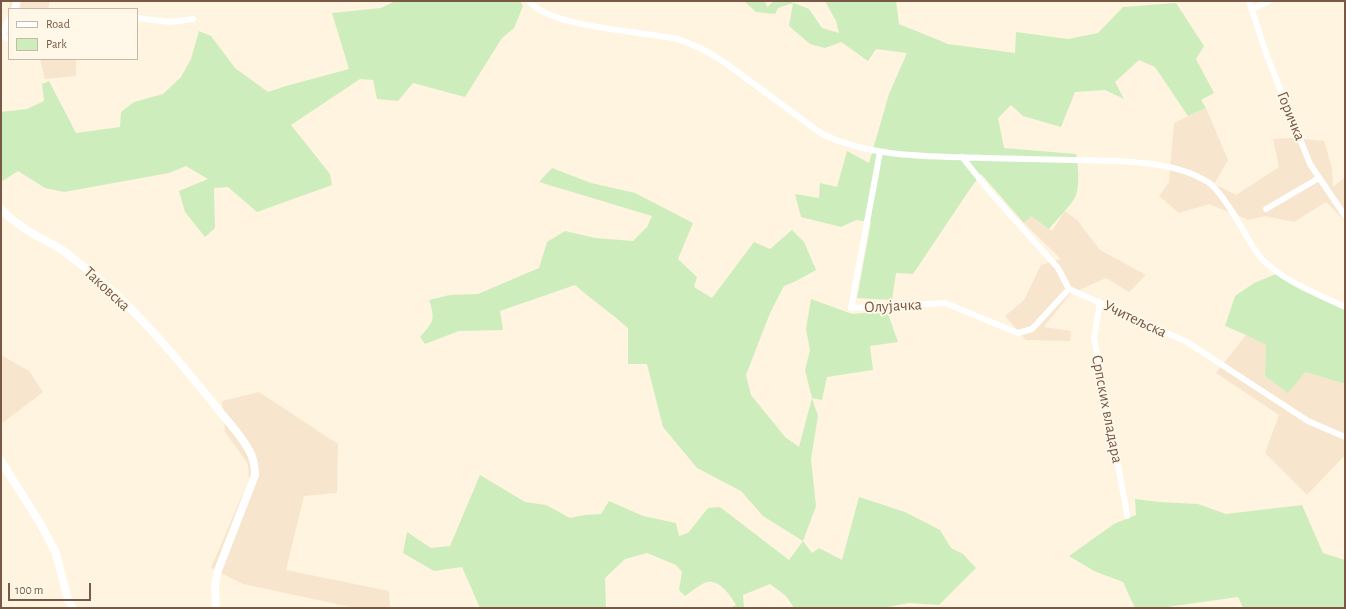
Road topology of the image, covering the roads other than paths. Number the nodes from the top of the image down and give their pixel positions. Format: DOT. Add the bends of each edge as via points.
graph roads {
  1 [pos="529,1"];
  2 [pos="1249,1"];
  3 [pos="1269,1"];
  4 [pos="1252,9"];
  5 [pos="138,18"];
  6 [pos="193,19"];
  7 [pos="8,23"];
  8 [pos="1,35"];
  9 [pos="880,152"];
  10 [pos="962,157"];
  11 [pos="1319,178"];
  12 [pos="1266,209"];
  13 [pos="1,210"];
  14 [pos="1345,216"];
  15 [pos="1069,288"];
  16 [pos="1100,302"];
  17 [pos="1345,308"];
  18 [pos="1345,437"];
  19 [pos="1,461"];
  20 [pos="1127,516"];
  21 [pos="73,608"];
  22 [pos="216,608"];
  1 -- 9 [label="street" via="556,18 693,44 724,62 822,134 843,143"];
  2 -- 4 [label="street, Горичка"];
  3 -- 4 [label="street"];
  4 -- 11 [label="street, Горичка" via="1267,56 1310,164"];
  5 -- 6 [label="street" via="170,22"];
  7 -- 8 [label="street"];
  9 -- 10 [label="street"];
  9 -- 15 [label="street, Олујачка" via="851,308 945,303 1018,332 1032,329"];
  10 -- 15 [label="street" via="1058,268"];
  10 -- 17 [label="street" via="1146,163 1185,171 1209,183 1221,196 1253,248 1272,268 1283,277"];
  11 -- 12 [label="street"];
  11 -- 14 [label="street, Горичка"];
  13 -- 22 [label="street, Таковска" via="17,224 62,250 98,279 150,330 199,386 250,453 255,468 254,475 217,572"];
  15 -- 16 [label="street, Учитељска"];
  16 -- 18 [label="street, Учитељска" via="1187,342 1308,421"];
  16 -- 20 [label="street, Српских владара" via="1094,338"];
  19 -- 21 [label="street" via="56,553 68,600"];
}
